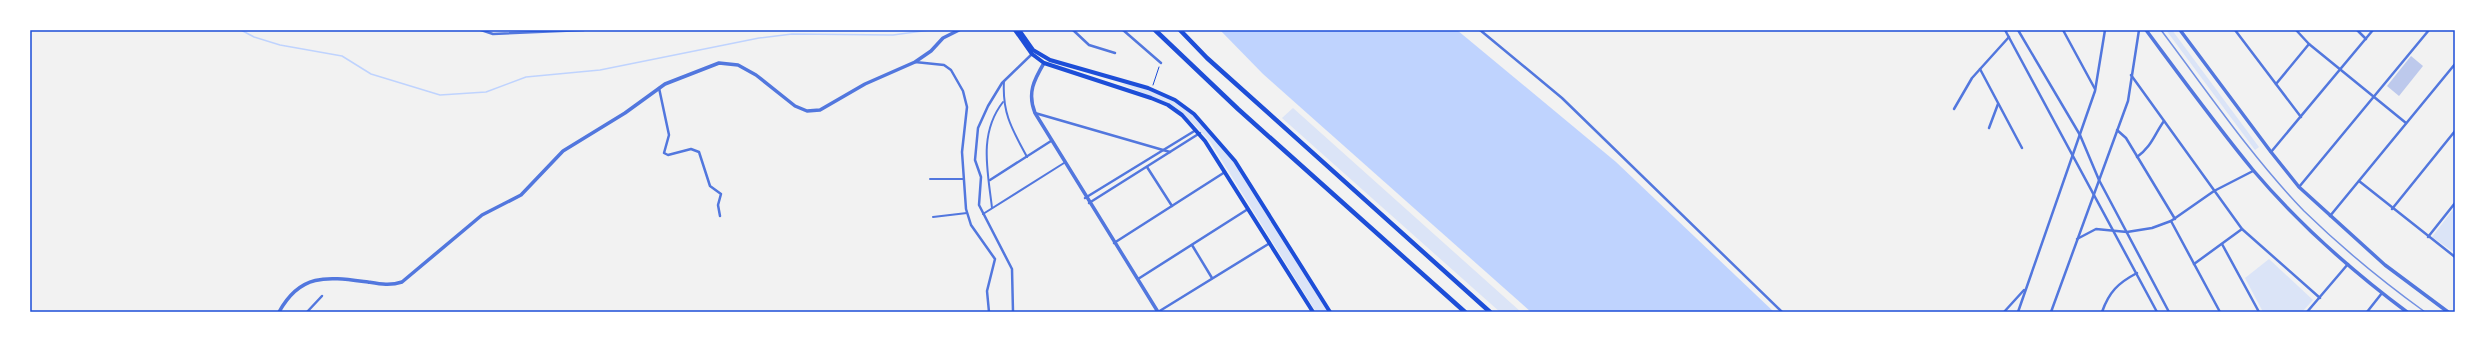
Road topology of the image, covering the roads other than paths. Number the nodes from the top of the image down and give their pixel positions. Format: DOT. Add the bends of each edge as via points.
graph roads {
  1 [pos="481,30"];
  2 [pos="584,30"];
  3 [pos="959,30"];
  4 [pos="1015,30"];
  5 [pos="1018,30"];
  6 [pos="1073,30"];
  7 [pos="1123,30"];
  8 [pos="1155,30"];
  9 [pos="1180,30"];
  10 [pos="1480,30"];
  11 [pos="2005,30"];
  12 [pos="2018,30"];
  13 [pos="2063,30"];
  14 [pos="2105,30"];
  15 [pos="2139,30"];
  16 [pos="2146,30"];
  17 [pos="2180,30"];
  18 [pos="2235,30"];
  19 [pos="2296,30"];
  20 [pos="2357,30"];
  21 [pos="2373,30"];
  22 [pos="2429,30"];
  23 [pos="2009,37"];
  24 [pos="2366,39"];
  25 [pos="2309,44"];
  26 [pos="1115,53"];
  27 [pos="1032,54"];
  28 [pos="914,62"];
  29 [pos="1044,63"];
  30 [pos="1161,63"];
  31 [pos="2455,64"];
  32 [pos="1980,69"];
  33 [pos="2340,69"];
  34 [pos="2131,75"];
  35 [pos="1004,81"];
  36 [pos="2276,84"];
  37 [pos="659,88"];
  38 [pos="2095,91"];
  39 [pos="2374,97"];
  40 [pos="1003,102"];
  41 [pos="1998,103"];
  42 [pos="1954,109"];
  43 [pos="1035,113"];
  44 [pos="2301,117"];
  45 [pos="2164,121"];
  46 [pos="2406,123"];
  47 [pos="1989,128"];
  48 [pos="1197,130"];
  49 [pos="2117,130"];
  50 [pos="2455,131"];
  51 [pos="1200,133"];
  52 [pos="2080,135"];
  53 [pos="1051,141"];
  54 [pos="2022,148"];
  55 [pos="1164,149"];
  56 [pos="1170,152"];
  57 [pos="2270,152"];
  58 [pos="2072,155"];
  59 [pos="1027,157"];
  60 [pos="2137,157"];
  61 [pos="1064,163"];
  62 [pos="1147,166"];
  63 [pos="2254,170"];
  64 [pos="1225,172"];
  65 [pos="930,179"];
  66 [pos="964,179"];
  67 [pos="990,180"];
  68 [pos="2099,180"];
  69 [pos="2359,181"];
  70 [pos="2299,187"];
  71 [pos="2214,191"];
  72 [pos="2094,195"];
  73 [pos="1085,198"];
  74 [pos="1089,203"];
  75 [pos="2455,203"];
  76 [pos="1172,206"];
  77 [pos="992,208"];
  78 [pos="1249,209"];
  79 [pos="2392,209"];
  80 [pos="967,213"];
  81 [pos="983,214"];
  82 [pos="720,216"];
  83 [pos="2330,216"];
  84 [pos="933,217"];
  85 [pos="2175,219"];
  86 [pos="2171,221"];
  87 [pos="2242,229"];
  88 [pos="2113,230"];
  89 [pos="2127,232"];
  90 [pos="2428,237"];
  91 [pos="2076,240"];
  92 [pos="1114,243"];
  93 [pos="1270,243"];
  94 [pos="2222,244"];
  95 [pos="1192,245"];
  96 [pos="2455,257"];
  97 [pos="2194,264"];
  98 [pos="2348,264"];
  99 [pos="2137,273"];
  100 [pos="1212,278"];
  101 [pos="1137,280"];
  102 [pos="2026,288"];
  103 [pos="2382,293"];
  104 [pos="322,296"];
  105 [pos="2320,298"];
  106 [pos="279,312"];
  107 [pos="307,312"];
  108 [pos="989,312"];
  109 [pos="1013,312"];
  110 [pos="1158,312"];
  111 [pos="1313,312"];
  112 [pos="1330,312"];
  113 [pos="1465,312"];
  114 [pos="1490,312"];
  115 [pos="1782,312"];
  116 [pos="2004,312"];
  117 [pos="2018,312"];
  118 [pos="2051,312"];
  119 [pos="2102,312"];
  120 [pos="2157,312"];
  121 [pos="2169,312"];
  122 [pos="2220,312"];
  123 [pos="2259,312"];
  124 [pos="2308,312"];
  125 [pos="2367,312"];
  126 [pos="2407,312"];
  127 [pos="2448,312"];
  1 -- 2 [label="street" via="493,34"];
  3 -- 28 [label="street" via="943,38 931,51"];
  4 -- 27 [label="main road"];
  5 -- 112 [label="main road" via="1034,50 1050,60 1151,89 1185,107 1220,141 1239,167"];
  6 -- 26 [label="street" via="1089,45"];
  7 -- 30 [label="street"];
  8 -- 113 [label="highway" via="1238,109"];
  9 -- 114 [label="highway" via="1213,63"];
  10 -- 115 [label="street" via="1562,98"];
  11 -- 23 [label="street"];
  12 -- 52 [label="street"];
  13 -- 38 [label="street"];
  14 -- 38 [label="street"];
  15 -- 34 [label="street"];
  16 -- 63 [label="street"];
  17 -- 57 [label="street"];
  18 -- 36 [label="street"];
  19 -- 25 [label="street"];
  20 -- 24 [label="street"];
  21 -- 24 [label="street"];
  22 -- 39 [label="street"];
  23 -- 32 [label="street"];
  23 -- 58 [label="street"];
  24 -- 33 [label="street"];
  25 -- 33 [label="street"];
  25 -- 36 [label="street"];
  27 -- 29 [label="main road"];
  27 -- 35 [label="street"];
  28 -- 37 [label="street" via="865,84 820,110 807,111 795,106 756,75 738,65 719,63"];
  28 -- 66 [label="street" via="944,66 952,70 963,91 967,107 962,152"];
  29 -- 43 [label="street" via="1032,87 1031,104"];
  29 -- 48 [label="main road" via="1168,105"];
  31 -- 46 [label="street"];
  32 -- 41 [label="street"];
  32 -- 42 [label="street"];
  33 -- 39 [label="street"];
  33 -- 44 [label="street"];
  34 -- 45 [label="street"];
  34 -- 49 [label="street" via="2128,101"];
  35 -- 40 [label="street"];
  35 -- 81 [label="street" via="991,100 978,128 975,160 980,177 979,205"];
  36 -- 44 [label="street"];
  37 -- 82 [label="street" via="669,135 664,153 691,149 699,152 710,186 721,194 718,205"];
  37 -- 106 [label="street" via="563,152 521,195 482,215 402,282 392,285 347,279 313,280 295,289"];
  38 -- 52 [label="street"];
  39 -- 46 [label="street"];
  39 -- 70 [label="street"];
  40 -- 59 [label="street" via="1015,135"];
  40 -- 67 [label="street" via="988,130 986,154"];
  41 -- 47 [label="street"];
  41 -- 54 [label="street"];
  43 -- 53 [label="street"];
  43 -- 55 [label="street"];
  44 -- 57 [label="street"];
  45 -- 60 [label="street" via="2153,137 2152,145"];
  45 -- 71 [label="street"];
  46 -- 69 [label="street"];
  48 -- 51 [label="main road"];
  48 -- 55 [label="street"];
  49 -- 60 [label="street" via="2126,138"];
  49 -- 68 [label="street"];
  50 -- 79 [label="street"];
  51 -- 56 [label="street"];
  51 -- 64 [label="main road"];
  52 -- 58 [label="street"];
  52 -- 68 [label="street"];
  53 -- 59 [label="street"];
  53 -- 61 [label="street"];
  55 -- 56 [label="street"];
  55 -- 73 [label="street"];
  56 -- 62 [label="street"];
  57 -- 70 [label="street"];
  58 -- 72 [label="street"];
  58 -- 102 [label="street"];
  59 -- 67 [label="street"];
  60 -- 85 [label="street"];
  61 -- 73 [label="street"];
  61 -- 77 [label="street"];
  62 -- 74 [label="street"];
  62 -- 76 [label="street"];
  63 -- 71 [label="street"];
  63 -- 98 [label="street" via="2298,218"];
  64 -- 76 [label="street"];
  64 -- 78 [label="main road"];
  65 -- 66 [label="street"];
  66 -- 80 [label="street"];
  67 -- 77 [label="street"];
  68 -- 72 [label="street"];
  68 -- 89 [label="street"];
  69 -- 79 [label="street"];
  69 -- 83 [label="street"];
  70 -- 83 [label="street"];
  71 -- 85 [label="street"];
  71 -- 87 [label="street"];
  72 -- 88 [label="street"];
  72 -- 91 [label="street"];
  73 -- 74 [label="street"];
  74 -- 92 [label="street"];
  75 -- 90 [label="street"];
  76 -- 92 [label="street"];
  77 -- 81 [label="street"];
  78 -- 93 [label="main road"];
  78 -- 95 [label="street"];
  79 -- 90 [label="street"];
  80 -- 84 [label="street"];
  80 -- 108 [label="street" via="995,259 987,291"];
  81 -- 109 [label="street" via="1012,269"];
  83 -- 127 [label="street" via="2385,265"];
  85 -- 86 [label="street"];
  86 -- 89 [label="street" via="2152,228"];
  86 -- 97 [label="street"];
  87 -- 94 [label="street"];
  87 -- 105 [label="street"];
  88 -- 89 [label="street"];
  88 -- 91 [label="street" via="2092,230"];
  88 -- 99 [label="street"];
  89 -- 121 [label="street"];
  90 -- 96 [label="street"];
  91 -- 118 [label="street"];
  92 -- 101 [label="street"];
  93 -- 100 [label="street"];
  93 -- 111 [label="main road"];
  94 -- 97 [label="street"];
  94 -- 123 [label="street"];
  95 -- 100 [label="street"];
  95 -- 101 [label="street"];
  97 -- 122 [label="street"];
  98 -- 103 [label="street"];
  98 -- 105 [label="street"];
  99 -- 119 [label="street" via="2119,283 2111,292"];
  99 -- 120 [label="street"];
  100 -- 110 [label="street"];
  101 -- 110 [label="street"];
  102 -- 116 [label="street"];
  102 -- 117 [label="street"];
  103 -- 125 [label="street"];
  103 -- 126 [label="street"];
  104 -- 107 [label="street"];
  105 -- 124 [label="street"];
}
